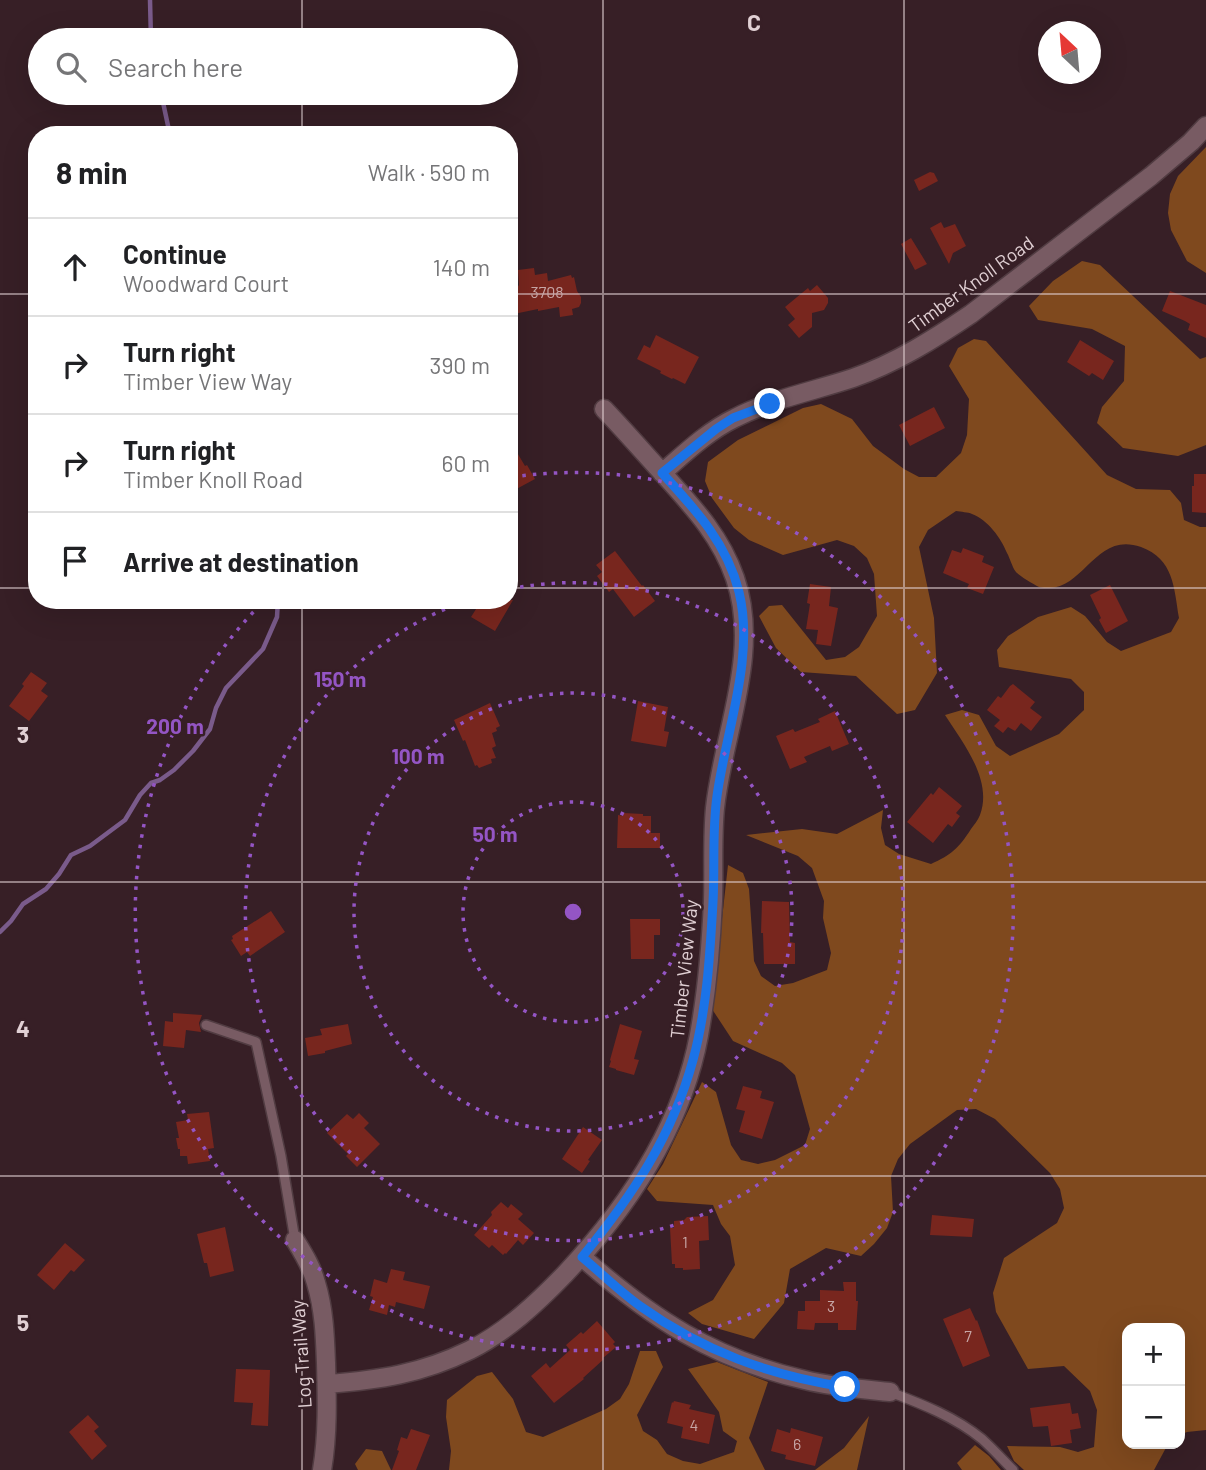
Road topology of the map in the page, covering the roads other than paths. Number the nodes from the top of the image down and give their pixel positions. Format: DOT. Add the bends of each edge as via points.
graph roads {
  1 [pos="1206,126"];
  2 [pos="604,409"];
  3 [pos="662,473"];
  4 [pos="206,1025"];
  5 [pos="295,1240"];
  6 [pos="582,1257"];
  7 [pos="327,1384"];
  8 [pos="890,1392"];
  9 [pos="322,1470"];
  10 [pos="1013,1470"];
  1 -- 3 [label="street, Timber Knoll Road" via="1151,176 950,329 864,373 733,418"];
  2 -- 3 [label="street, Timber View Way"];
  3 -- 6 [label="street, Timber View Way" via="707,523 730,564 740,594 742,659 715,810 709,957 693,1060 676,1111 651,1161 624,1205"];
  4 -- 5 [label="lane" via="256,1042"];
  5 -- 7 [label="street, Log Trail Way" via="320,1296"];
  6 -- 7 [label="street, Timber View Way" via="525,1313 472,1349 401,1376"];
  6 -- 8 [label="street" via="649,1312 719,1352 807,1381"];
  7 -- 9 [label="street, Log Trail Way"];
  8 -- 10 [label="lane" via="963,1425"];
}
